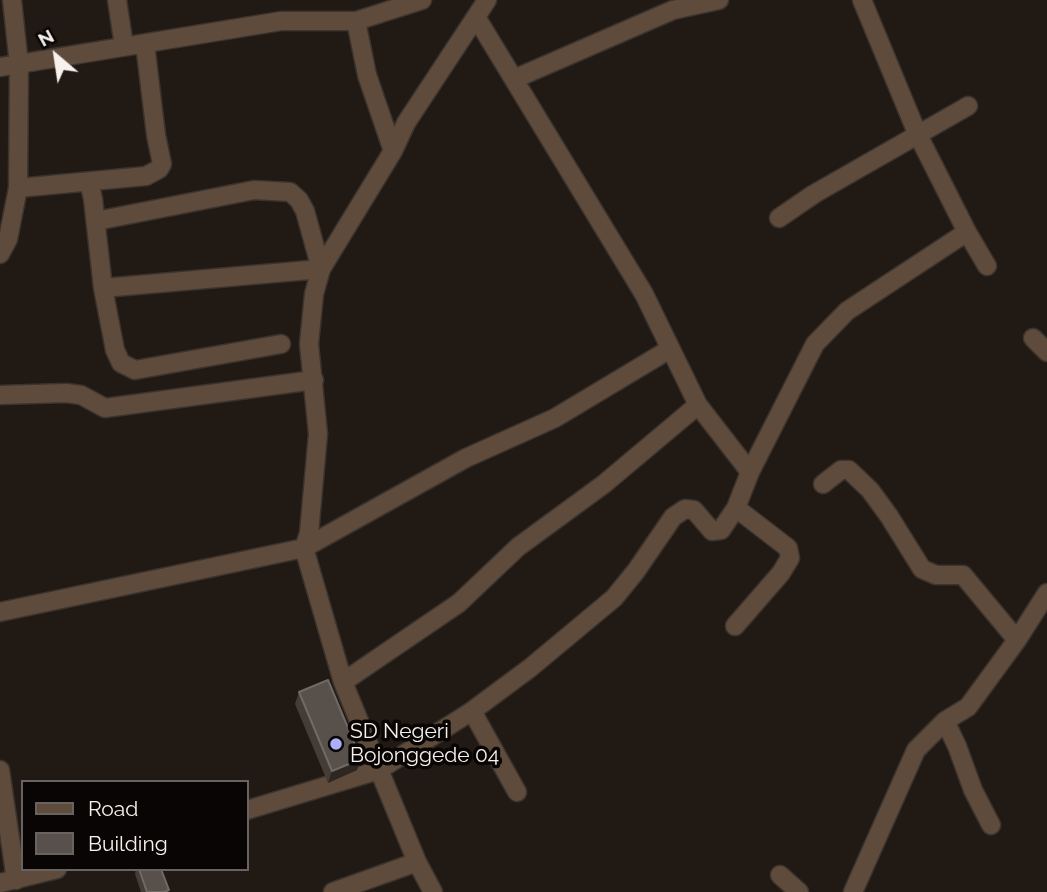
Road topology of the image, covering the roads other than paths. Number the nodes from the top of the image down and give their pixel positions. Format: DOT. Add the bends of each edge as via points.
graph roads {
  1 [pos="12,0"];
  2 [pos="117,0"];
  3 [pos="422,0"];
  4 [pos="487,0"];
  5 [pos="719,0"];
  6 [pos="862,0"];
  7 [pos="476,17"];
  8 [pos="356,22"];
  9 [pos="145,44"];
  10 [pos="124,46"];
  11 [pos="19,65"];
  12 [pos="0,67"];
  13 [pos="514,79"];
  14 [pos="968,106"];
  15 [pos="917,133"];
  16 [pos="393,151"];
  17 [pos="89,182"];
  18 [pos="18,188"];
  19 [pos="779,218"];
  20 [pos="96,221"];
  21 [pos="967,232"];
  22 [pos="0,254"];
  23 [pos="987,266"];
  24 [pos="321,269"];
  25 [pos="103,288"];
  26 [pos="1033,338"];
  27 [pos="281,344"];
  28 [pos="670,349"];
  29 [pos="1047,352"];
  30 [pos="314,380"];
  31 [pos="0,395"];
  32 [pos="698,405"];
  33 [pos="750,472"];
  34 [pos="823,484"];
  35 [pos="736,508"];
  36 [pos="304,548"];
  37 [pos="1047,593"];
  38 [pos="0,612"];
  39 [pos="735,626"];
  40 [pos="1017,640"];
  41 [pos="343,682"];
  42 [pos="472,711"];
  43 [pos="945,721"];
  44 [pos="379,770"];
  45 [pos="0,771"];
  46 [pos="517,792"];
  47 [pos="248,810"];
  48 [pos="991,825"];
  49 [pos="418,862"];
  50 [pos="54,871"];
  51 [pos="780,874"];
  52 [pos="8,881"];
  53 [pos="37,884"];
  54 [pos="333,892"];
  55 [pos="433,892"];
  56 [pos="799,892"];
  57 [pos="853,892"];
  1 -- 11 [label="street"];
  2 -- 10 [label="street"];
  3 -- 8 [label="street"];
  4 -- 7 [label="street"];
  5 -- 13 [label="street" via="673,10"];
  6 -- 15 [label="street"];
  7 -- 13 [label="street"];
  7 -- 16 [label="street" via="406,123"];
  8 -- 9 [label="street" via="281,21"];
  8 -- 16 [label="street" via="367,75"];
  9 -- 10 [label="street"];
  9 -- 17 [label="street" via="162,164 146,176"];
  10 -- 11 [label="street"];
  11 -- 12 [label="street"];
  11 -- 18 [label="street"];
  13 -- 28 [label="street" via="644,294"];
  14 -- 15 [label="street"];
  15 -- 19 [label="street"];
  15 -- 21 [label="street"];
  16 -- 24 [label="street"];
  17 -- 18 [label="street"];
  17 -- 20 [label="street"];
  18 -- 22 [label="street" via="8,239"];
  20 -- 24 [label="street" via="254,190 290,192 305,211"];
  20 -- 25 [label="street"];
  21 -- 23 [label="street"];
  21 -- 33 [label="street" via="847,310 815,344"];
  24 -- 25 [label="street"];
  24 -- 30 [label="street" via="309,344"];
  25 -- 27 [label="street" via="115,350 121,363 135,370"];
  26 -- 29 [label="street"];
  28 -- 32 [label="street"];
  28 -- 36 [label="street" via="555,418 467,458"];
  30 -- 31 [label="street" via="105,408 81,395 66,393"];
  30 -- 36 [label="street" via="318,434"];
  32 -- 33 [label="street"];
  32 -- 41 [label="street" via="604,484 518,547 459,603"];
  33 -- 35 [label="street"];
  34 -- 40 [label="street" via="841,470 849,470 883,507 922,569 936,575 963,575"];
  35 -- 39 [label="street" via="788,548 790,558"];
  35 -- 42 [label="street" via="721,530 712,531 694,510 685,509 673,517 614,598"];
  36 -- 38 [label="street"];
  36 -- 41 [label="street"];
  37 -- 40 [label="street"];
  40 -- 43 [label="street" via="968,707"];
  41 -- 44 [label="street"];
  42 -- 44 [label="street"];
  42 -- 46 [label="street"];
  43 -- 48 [label="street"];
  43 -- 57 [label="street" via="916,750"];
  44 -- 47 [label="street"];
  44 -- 49 [label="street"];
  45 -- 52 [label="street"];
  49 -- 54 [label="street"];
  49 -- 55 [label="street"];
  50 -- 53 [label="street"];
  51 -- 56 [label="street"];
  52 -- 53 [label="street"];
}
